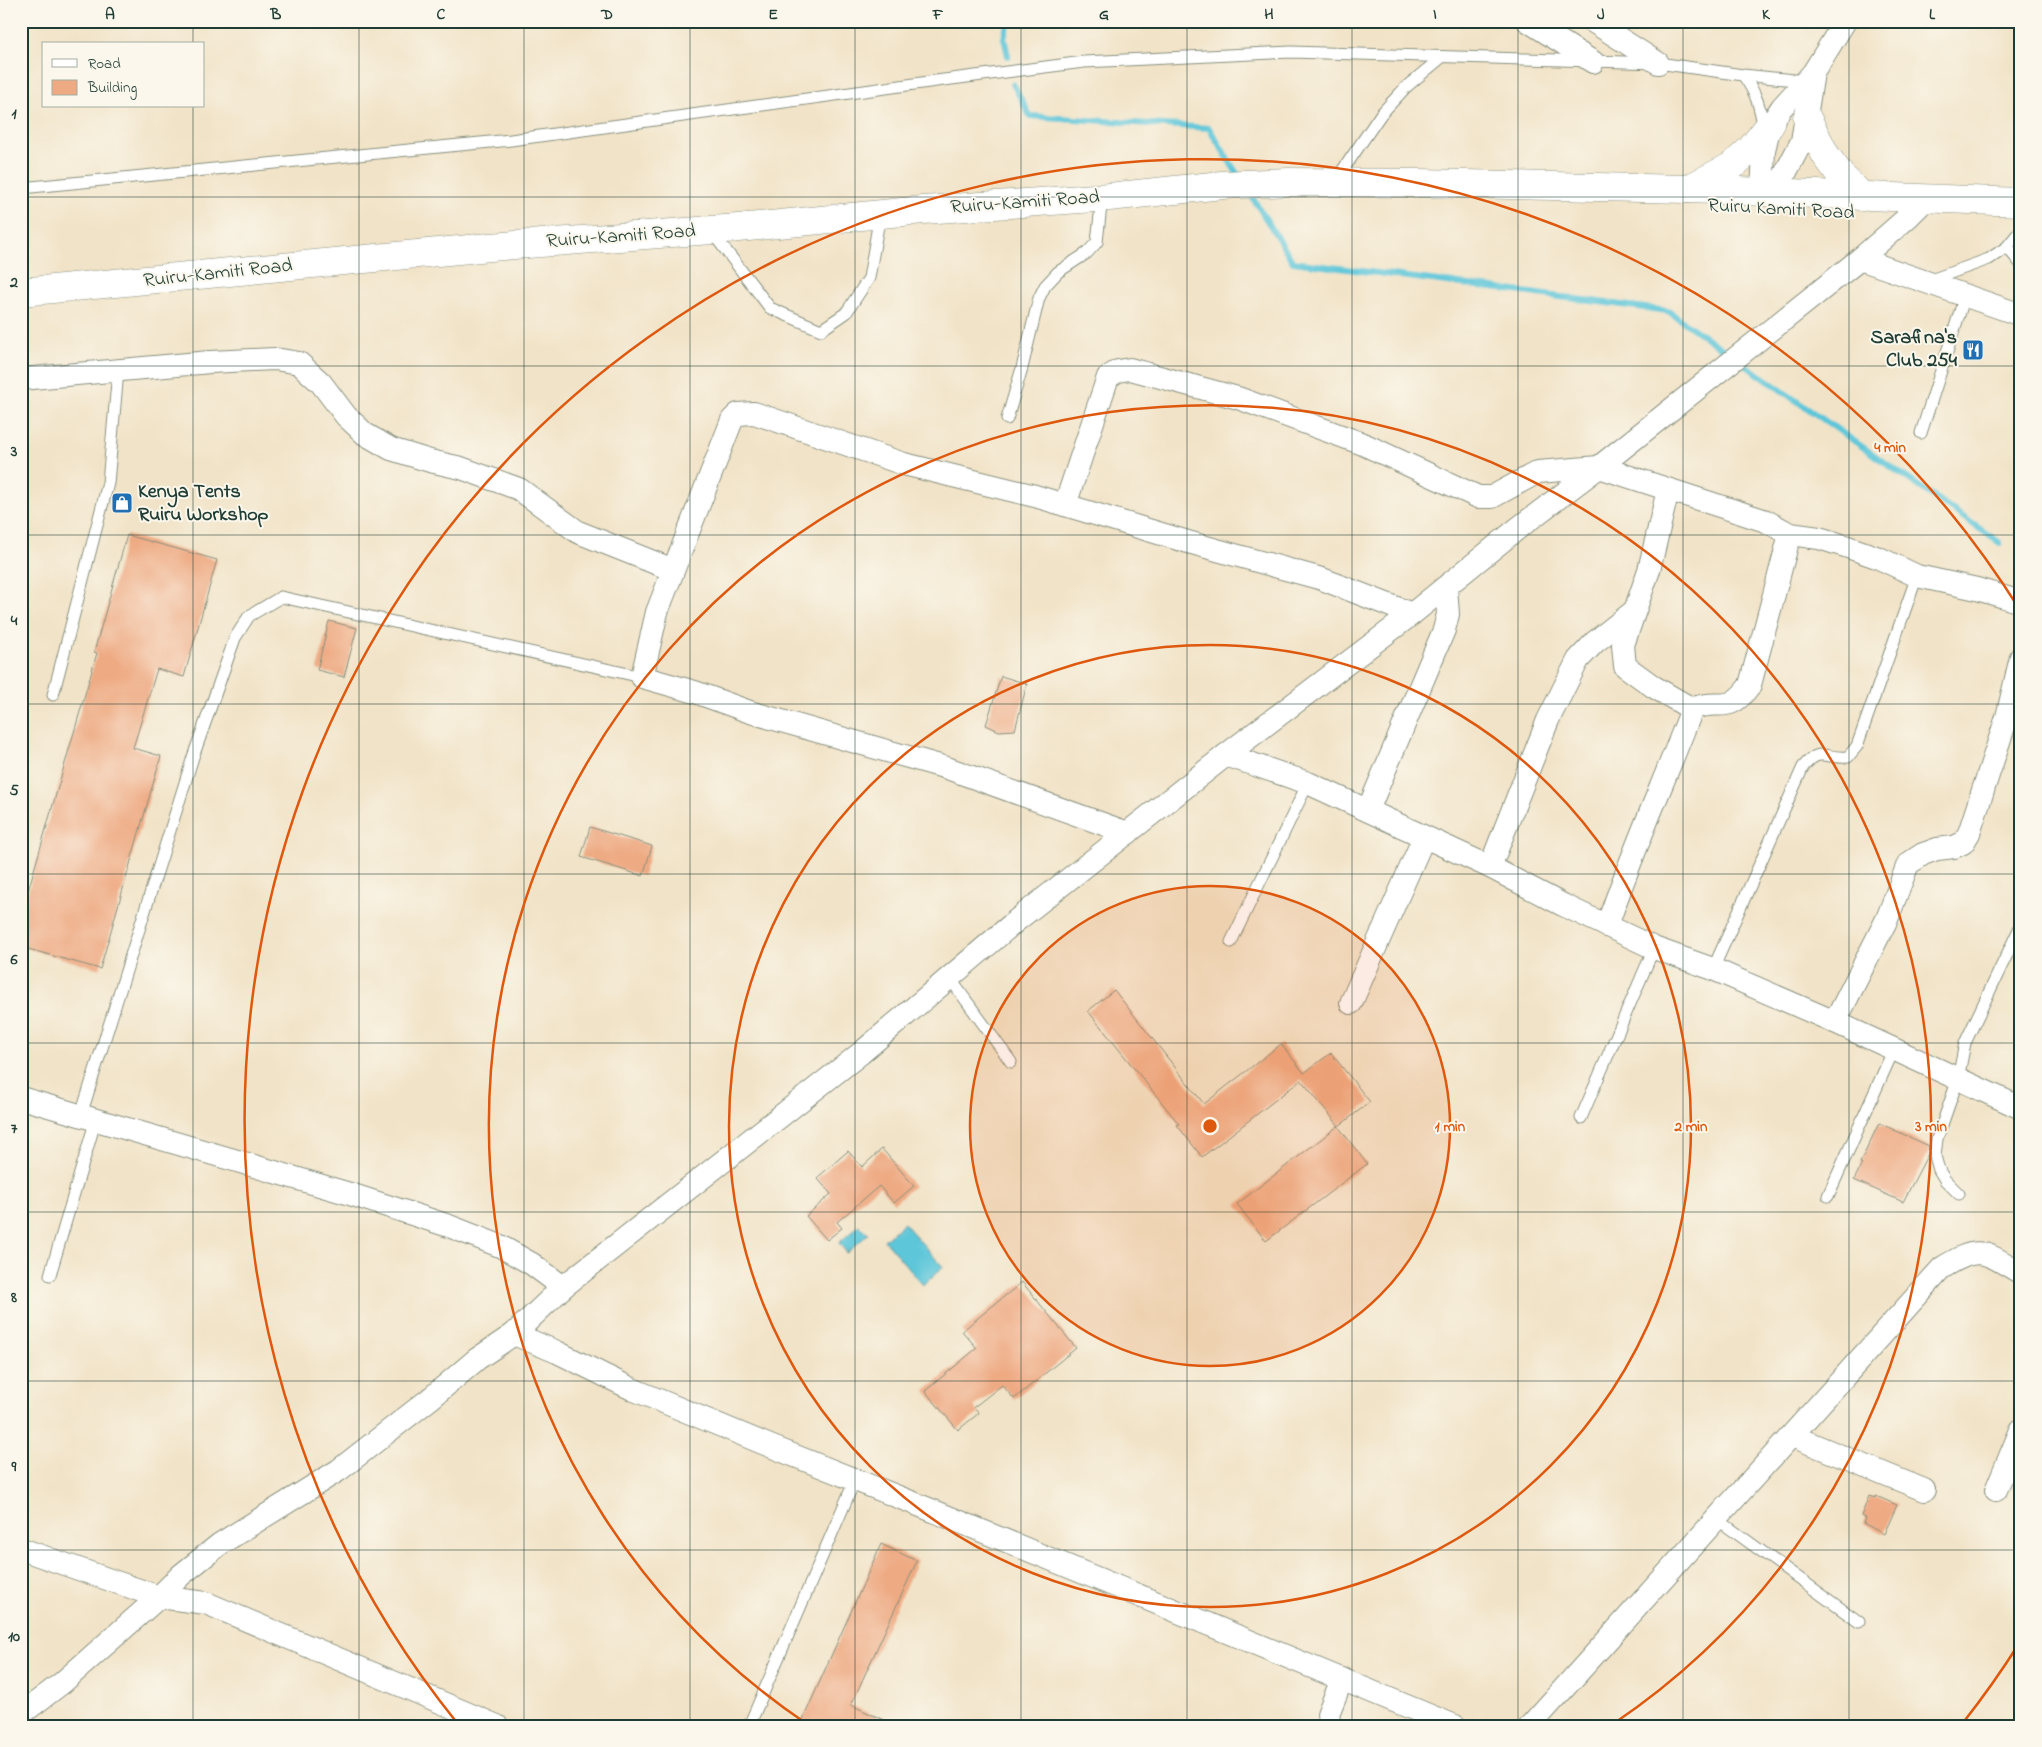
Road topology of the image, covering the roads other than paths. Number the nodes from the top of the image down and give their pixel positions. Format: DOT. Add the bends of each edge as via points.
graph roads {
  1 [pos="1528,21"];
  2 [pos="1592,21"];
  3 [pos="1845,21"];
  4 [pos="1442,57"];
  5 [pos="1593,62"];
  6 [pos="1658,63"];
  7 [pos="1743,75"];
  8 [pos="1809,77"];
  9 [pos="1807,118"];
  10 [pos="1768,129"];
  11 [pos="1334,181"];
  12 [pos="1289,182"];
  13 [pos="1542,187"];
  14 [pos="21,188"];
  15 [pos="1687,189"];
  16 [pos="1768,193"];
  17 [pos="1102,197"];
  18 [pos="1863,197"];
  19 [pos="2021,202"];
  20 [pos="1916,208"];
  21 [pos="880,214"];
  22 [pos="2021,222"];
  23 [pos="710,230"];
  24 [pos="2021,230"];
  25 [pos="2007,247"];
  26 [pos="1860,259"];
  27 [pos="2021,264"];
  28 [pos="1925,282"];
  29 [pos="21,292"];
  30 [pos="1965,296"];
  31 [pos="2021,315"];
  32 [pos="118,371"];
  33 [pos="21,380"];
  34 [pos="1007,419"];
  35 [pos="1921,433"];
  36 [pos="1599,467"];
  37 [pos="1668,490"];
  38 [pos="1065,505"];
  39 [pos="1790,534"];
  40 [pos="673,570"];
  41 [pos="1916,576"];
  42 [pos="1446,587"];
  43 [pos="2021,602"];
  44 [pos="1633,612"];
  45 [pos="1412,614"];
  46 [pos="2021,657"];
  47 [pos="642,677"];
  48 [pos="52,695"];
  49 [pos="1692,709"];
  50 [pos="1226,755"];
  51 [pos="1308,783"];
  52 [pos="1368,810"];
  53 [pos="1128,833"];
  54 [pos="1424,836"];
  55 [pos="1490,867"];
  56 [pos="2021,925"];
  57 [pos="1607,926"];
  58 [pos="1231,942"];
  59 [pos="1654,948"];
  60 [pos="1713,969"];
  61 [pos="949,977"];
  62 [pos="1351,1003"];
  63 [pos="1835,1022"];
  64 [pos="1894,1049"];
  65 [pos="1011,1062"];
  66 [pos="1958,1079"];
  67 [pos="21,1098"];
  68 [pos="2020,1104"];
  69 [pos="88,1117"];
  70 [pos="1581,1118"];
  71 [pos="1959,1194"];
  72 [pos="1828,1196"];
  73 [pos="2021,1273"];
  74 [pos="50,1275"];
  75 [pos="563,1287"];
  76 [pos="514,1334"];
  77 [pos="2021,1430"];
  78 [pos="1792,1436"];
  79 [pos="855,1480"];
  80 [pos="1924,1490"];
  81 [pos="1996,1490"];
  82 [pos="1717,1519"];
  83 [pos="21,1549"];
  84 [pos="159,1597"];
  85 [pos="1859,1622"];
  86 [pos="1342,1680"];
  87 [pos="21,1714"];
  88 [pos="497,1726"];
  89 [pos="749,1726"];
  90 [pos="1330,1726"];
  91 [pos="1455,1726"];
  92 [pos="1530,1726"];
  1 -- 5 [label="street"];
  2 -- 6 [label="street"];
  3 -- 8 [label="street"];
  4 -- 5 [label="lane"];
  4 -- 11 [label="lane" via="1406,87 1381,114"];
  4 -- 14 [label="lane" via="1291,52 1084,62 511,140"];
  5 -- 6 [label="lane"];
  6 -- 7 [label="lane"];
  7 -- 8 [label="lane"];
  7 -- 10 [label="lane" via="1754,89"];
  8 -- 9 [label="street"];
  8 -- 10 [label="street" via="1782,107"];
  9 -- 16 [label="street" via="1802,141"];
  9 -- 18 [label="main road" via="1825,154 1841,176"];
  10 -- 15 [label="main road" via="1732,166"];
  10 -- 16 [label="street" via="1764,150"];
  11 -- 12 [label="main road, Ruiru Kamiti Road"];
  11 -- 13 [label="main road, Ruiru Kamiti Road"];
  12 -- 17 [label="main road, Ruiru-Kamiti Road"];
  13 -- 15 [label="main road, Ruiru Kamiti Road"];
  13 -- 20 [label="main road, Ruiru Kamiti Road" via="1699,205"];
  15 -- 16 [label="main road, Ruiru Kamiti Road"];
  16 -- 18 [label="main road, Ruiru Kamiti Road"];
  17 -- 21 [label="main road, Ruiru-Kamiti Road"];
  17 -- 34 [label="lane" via="1096,242 1088,253 1058,272 1039,298"];
  18 -- 20 [label="main road, Ruiru Kamiti Road"];
  19 -- 20 [label="main road, Ruiru Kamiti Road"];
  20 -- 22 [label="main road, Ruiru Kamiti Road"];
  20 -- 26 [label="street"];
  21 -- 23 [label="main road, Ruiru-Kamiti Road"];
  21 -- 23 [label="lane" via="868,278 846,313 821,330 770,308"];
  23 -- 29 [label="main road, Ruiru-Kamiti Road" via="490,247"];
  24 -- 25 [label="lane"];
  25 -- 27 [label="lane"];
  25 -- 28 [label="lane" via="1989,259"];
  26 -- 28 [label="street"];
  26 -- 36 [label="street"];
  28 -- 30 [label="street"];
  30 -- 31 [label="street"];
  30 -- 35 [label="lane"];
  32 -- 33 [label="street"];
  32 -- 40 [label="street" via="276,359 299,363 321,383 346,416 365,434 384,445 519,489 578,532"];
  32 -- 48 [label="lane" via="108,483"];
  36 -- 37 [label="street"];
  36 -- 38 [label="street" via="1538,472 1492,497 1478,497 1363,444 1256,405 1130,369 1108,376"];
  36 -- 42 [label="street"];
  37 -- 39 [label="street" via="1766,521"];
  37 -- 44 [label="street" via="1649,570"];
  38 -- 40 [label="street" via="904,464 754,413 738,414 726,432"];
  38 -- 45 [label="street" via="1322,579"];
  39 -- 41 [label="street" via="1845,546"];
  39 -- 49 [label="street" via="1750,685 1740,699 1725,706 1702,705"];
  40 -- 47 [label="street" via="657,612"];
  41 -- 43 [label="street"];
  41 -- 60 [label="lane" via="1857,746 1848,757 1816,755 1802,767"];
  42 -- 45 [label="street"];
  42 -- 52 [label="street" via="1448,614 1444,630"];
  44 -- 49 [label="street" via="1623,645 1625,666"];
  44 -- 55 [label="street" via="1578,660 1548,720"];
  45 -- 50 [label="street"];
  46 -- 63 [label="street" via="2007,717 1969,833 1963,843 1954,848 1922,854 1908,864 1887,919"];
  47 -- 53 [label="street" via="750,712 947,768"];
  47 -- 69 [label="lane" via="281,597 249,616 235,638 193,757"];
  49 -- 57 [label="street" via="1624,874"];
  50 -- 51 [label="street"];
  50 -- 53 [label="street"];
  51 -- 52 [label="street"];
  51 -- 58 [label="lane"];
  52 -- 54 [label="street"];
  53 -- 61 [label="street"];
  54 -- 55 [label="street"];
  54 -- 62 [label="street"];
  55 -- 57 [label="street"];
  56 -- 66 [label="lane" via="1965,1044"];
  57 -- 59 [label="street"];
  59 -- 60 [label="street"];
  59 -- 70 [label="lane"];
  60 -- 63 [label="street"];
  61 -- 65 [label="lane"];
  61 -- 75 [label="street" via="860,1053"];
  63 -- 64 [label="street"];
  64 -- 66 [label="street"];
  64 -- 72 [label="lane"];
  66 -- 68 [label="street"];
  66 -- 71 [label="lane" via="1937,1139 1935,1156 1945,1180"];
  67 -- 69 [label="street"];
  69 -- 74 [label="lane"];
  69 -- 75 [label="street" via="350,1194 472,1234 532,1264"];
  73 -- 78 [label="street" via="1981,1252 1962,1256 1942,1268"];
  75 -- 76 [label="street"];
  76 -- 79 [label="street" via="632,1388"];
  76 -- 84 [label="street" via="477,1359 339,1470 220,1544 180,1575"];
  77 -- 81 [label="street"];
  78 -- 80 [label="street"];
  78 -- 82 [label="street"];
  79 -- 86 [label="street"];
  79 -- 89 [label="lane"];
  82 -- 85 [label="lane"];
  82 -- 92 [label="street"];
  83 -- 84 [label="street"];
  84 -- 87 [label="street" via="62,1683"];
  84 -- 88 [label="street" via="206,1603"];
  86 -- 90 [label="street" via="1328,1714"];
  86 -- 91 [label="street"];
}
